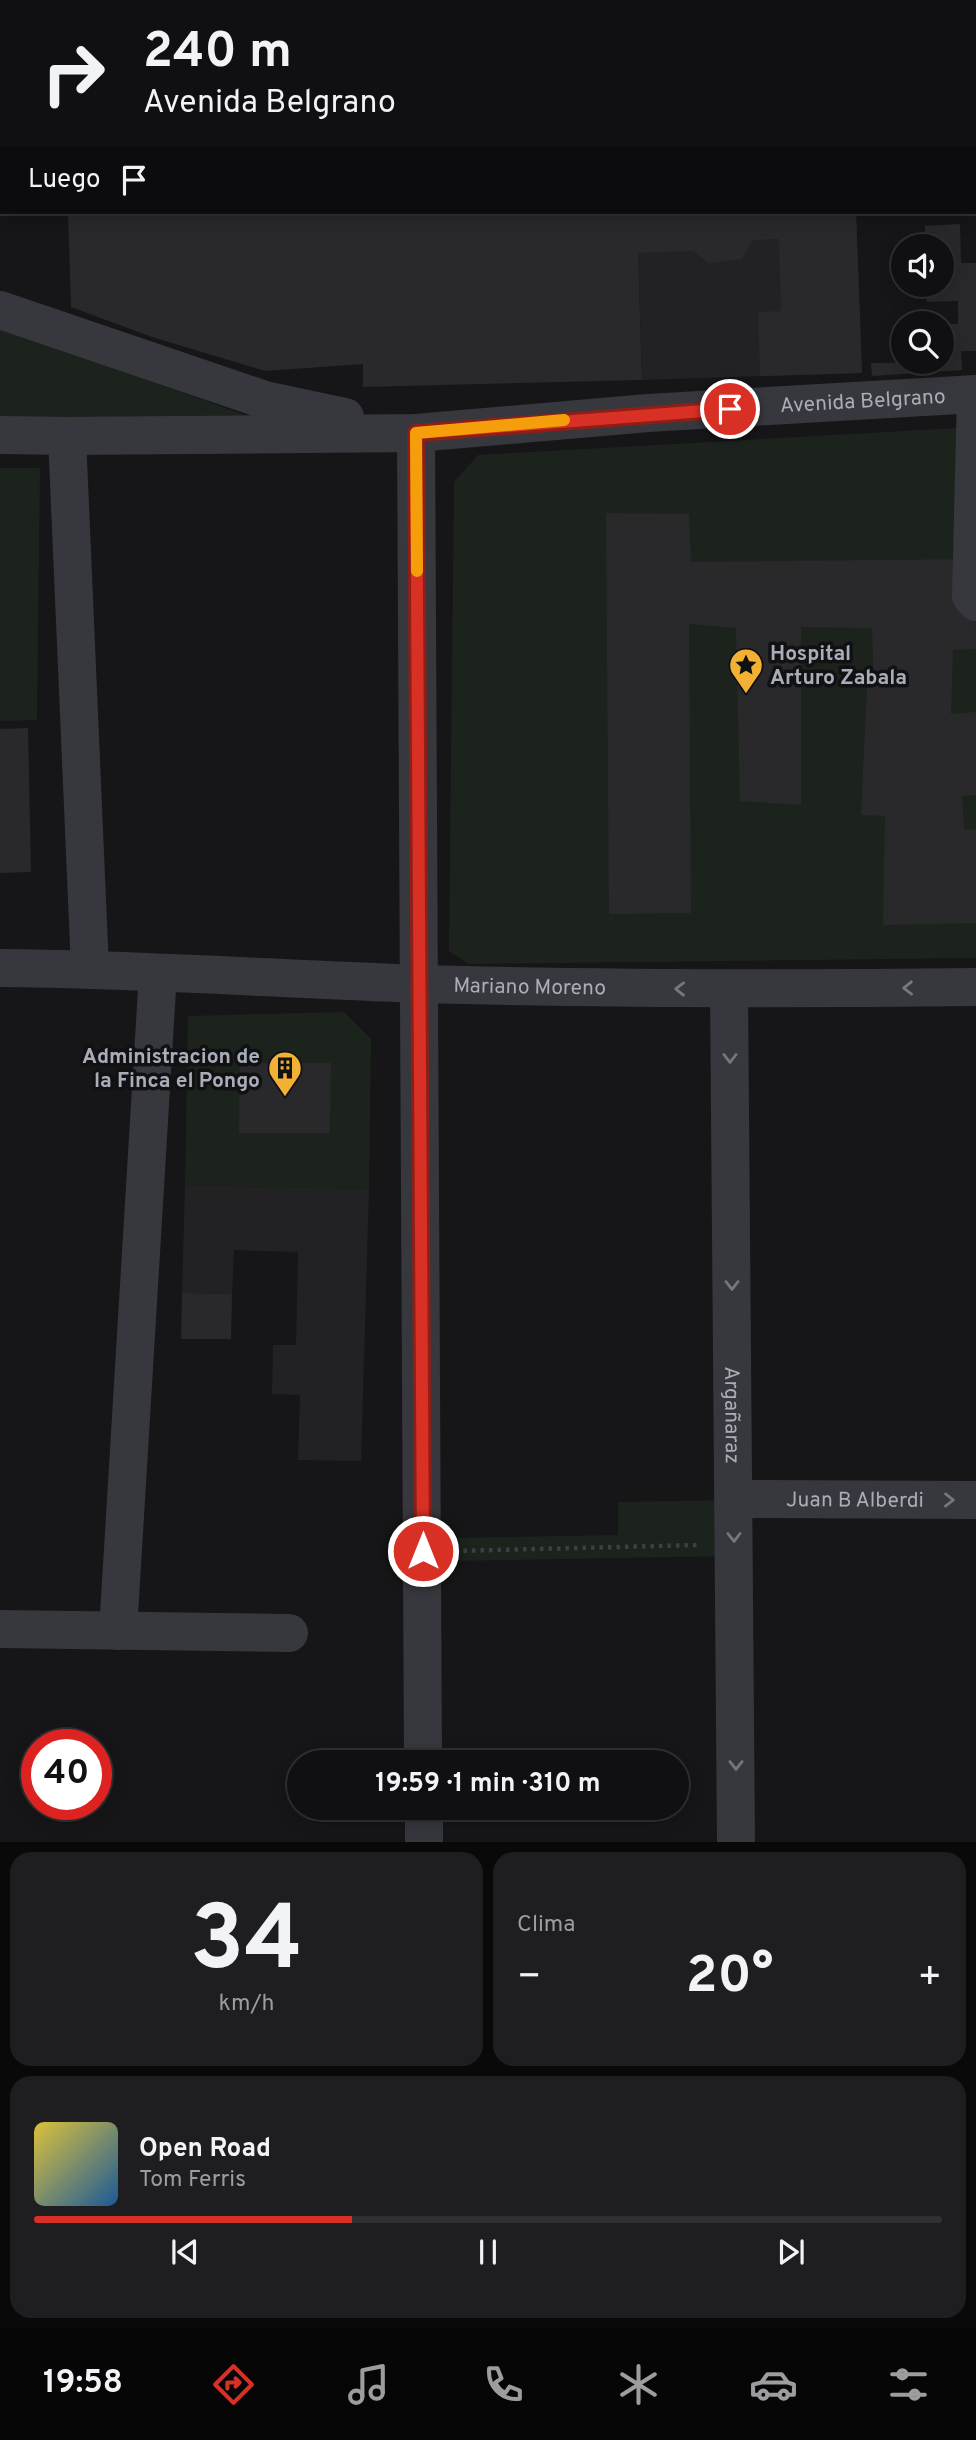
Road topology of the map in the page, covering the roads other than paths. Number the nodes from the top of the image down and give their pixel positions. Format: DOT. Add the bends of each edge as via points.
graph roads {
  1 [pos="0,310"];
  2 [pos="976,394"];
  3 [pos="416,433"];
  4 [pos="0,435"];
  5 [pos="66,436"];
  6 [pos="976,602"];
  7 [pos="0,968"];
  8 [pos="90,969"];
  9 [pos="158,974"];
  10 [pos="419,984"];
  11 [pos="976,987"];
  12 [pos="729,990"];
  13 [pos="734,1499"];
  14 [pos="976,1500"];
  15 [pos="0,1629"];
  16 [pos="118,1631"];
  17 [pos="289,1633"];
  18 [pos="424,1750"];
  19 [pos="424,1820"];
  20 [pos="424,1842"];
  21 [pos="736,1842"];
  1 -- 3 [label="street" via="265,400"];
  2 -- 3 [label="street, Avenida Belgrano" via="648,413"];
  2 -- 6 [label="street" via="971,596"];
  3 -- 5 [label="street"];
  3 -- 10 [label="street"];
  4 -- 5 [label="street"];
  5 -- 8 [label="street"];
  7 -- 8 [label="street, Mariano Moreno"];
  8 -- 9 [label="street, Mariano Moreno"];
  9 -- 10 [label="street, Mariano Moreno"];
  9 -- 16 [label="street"];
  12 -- 10 [label="street, Mariano Moreno, one-way"];
  10 -- 18 [label="street"];
  11 -- 12 [label="street, Mariano Moreno, one-way"];
  12 -- 13 [label="street, Argañaraz, one-way"];
  13 -- 14 [label="street, Juan B Alberdi, one-way"];
  13 -- 21 [label="street, Argañaraz, one-way"];
  15 -- 16 [label="street"];
  16 -- 17 [label="street"];
  19 -- 20 [label="street"];
}
